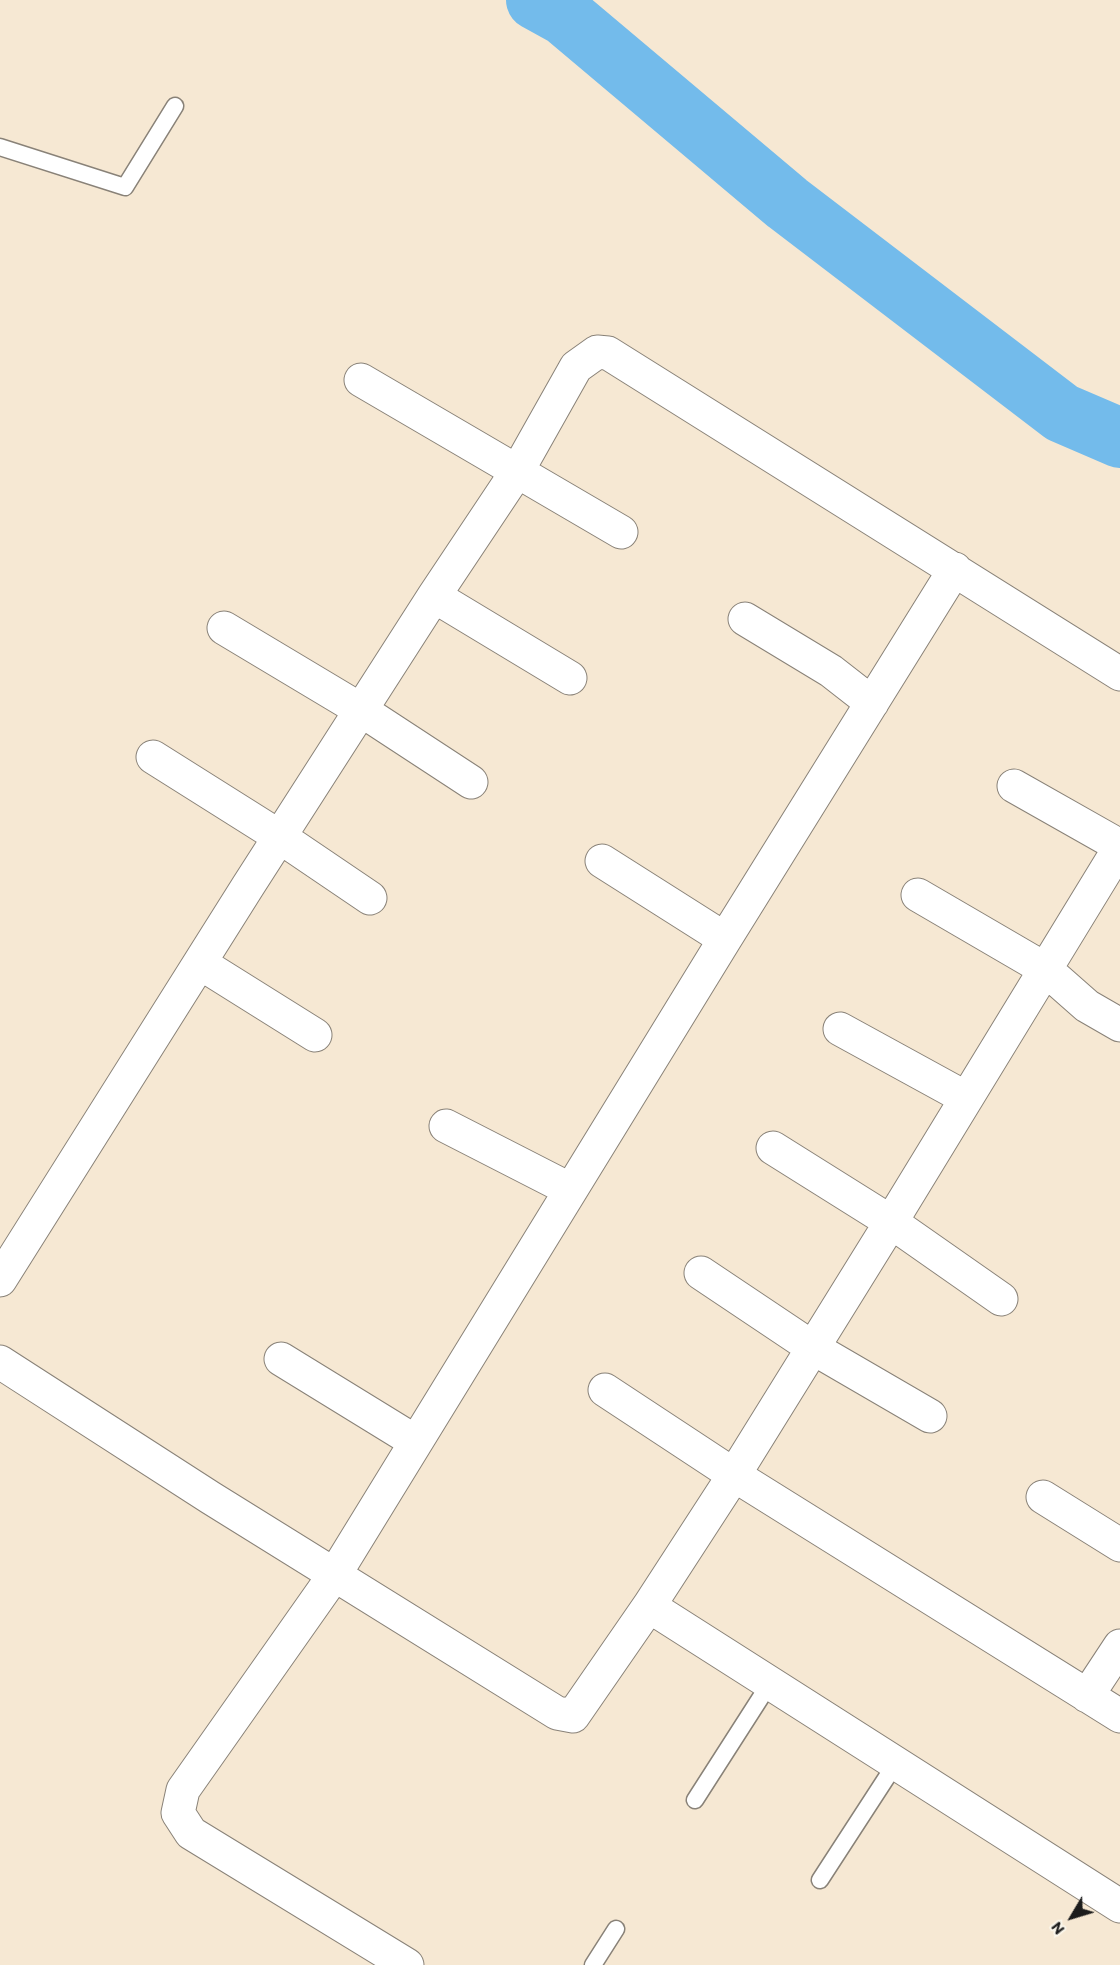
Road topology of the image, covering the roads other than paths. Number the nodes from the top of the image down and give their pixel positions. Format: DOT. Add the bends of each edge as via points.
graph roads {
  1 [pos="176,106"];
  2 [pos="0,147"];
  3 [pos="361,380"];
  4 [pos="518,470"];
  5 [pos="621,532"];
  6 [pos="955,569"];
  7 [pos="434,596"];
  8 [pos="746,619"];
  9 [pos="224,628"];
  10 [pos="1120,674"];
  11 [pos="570,678"];
  12 [pos="872,703"];
  13 [pos="361,710"];
  14 [pos="153,757"];
  15 [pos="471,782"];
  16 [pos="1014,786"];
  17 [pos="280,837"];
  18 [pos="1120,846"];
  19 [pos="602,861"];
  20 [pos="918,895"];
  21 [pos="370,898"];
  22 [pos="725,939"];
  23 [pos="200,963"];
  24 [pos="1045,969"];
  25 [pos="1120,1025"];
  26 [pos="840,1029"];
  27 [pos="315,1035"];
  28 [pos="966,1098"];
  29 [pos="446,1126"];
  30 [pos="773,1148"];
  31 [pos="571,1190"];
  32 [pos="891,1222"];
  33 [pos="701,1273"];
  34 [pos="0,1280"];
  35 [pos="1001,1299"];
  36 [pos="813,1348"];
  37 [pos="281,1359"];
  38 [pos="0,1362"];
  39 [pos="605,1390"];
  40 [pos="930,1416"];
  41 [pos="416,1442"];
  42 [pos="734,1475"];
  43 [pos="1042,1497"];
  44 [pos="1120,1545"];
  45 [pos="335,1575"];
  46 [pos="649,1606"];
  47 [pos="1120,1646"];
  48 [pos="770,1683"];
  49 [pos="1087,1696"];
  50 [pos="1120,1716"];
  51 [pos="896,1763"];
  52 [pos="695,1800"];
  53 [pos="820,1880"];
  54 [pos="1120,1906"];
  55 [pos="616,1929"];
  56 [pos="407,1965"];
  57 [pos="593,1965"];
  1 -- 2 [label="lane" via="125,188"];
  3 -- 4 [label="street"];
  4 -- 5 [label="street"];
  4 -- 6 [label="street" via="576,367 597,352 608,353"];
  4 -- 7 [label="street"];
  6 -- 10 [label="street"];
  6 -- 12 [label="street"];
  7 -- 11 [label="street"];
  7 -- 13 [label="street"];
  8 -- 12 [label="street" via="831,671"];
  9 -- 13 [label="street"];
  12 -- 22 [label="street"];
  13 -- 15 [label="street"];
  13 -- 17 [label="street"];
  14 -- 17 [label="street"];
  16 -- 18 [label="street"];
  17 -- 21 [label="street"];
  17 -- 23 [label="street"];
  18 -- 24 [label="street"];
  19 -- 22 [label="street"];
  20 -- 24 [label="street"];
  22 -- 31 [label="street"];
  23 -- 27 [label="street"];
  23 -- 34 [label="street"];
  24 -- 25 [label="street" via="1087,1006"];
  24 -- 28 [label="street"];
  26 -- 28 [label="street"];
  28 -- 32 [label="street"];
  29 -- 31 [label="street"];
  30 -- 32 [label="street"];
  31 -- 41 [label="street"];
  32 -- 35 [label="street"];
  32 -- 36 [label="street"];
  33 -- 36 [label="street"];
  36 -- 40 [label="street"];
  36 -- 42 [label="street"];
  37 -- 41 [label="street"];
  38 -- 45 [label="street"];
  39 -- 42 [label="street"];
  41 -- 45 [label="street"];
  42 -- 46 [label="street"];
  42 -- 49 [label="street"];
  43 -- 44 [label="street"];
  45 -- 46 [label="street" via="557,1713 573,1716"];
  45 -- 56 [label="street" via="183,1790 178,1813 191,1833"];
  46 -- 48 [label="street"];
  47 -- 49 [label="street"];
  48 -- 51 [label="street"];
  48 -- 52 [label="lane"];
  49 -- 50 [label="street"];
  51 -- 53 [label="lane"];
  51 -- 54 [label="street"];
  55 -- 57 [label="lane"];
}
